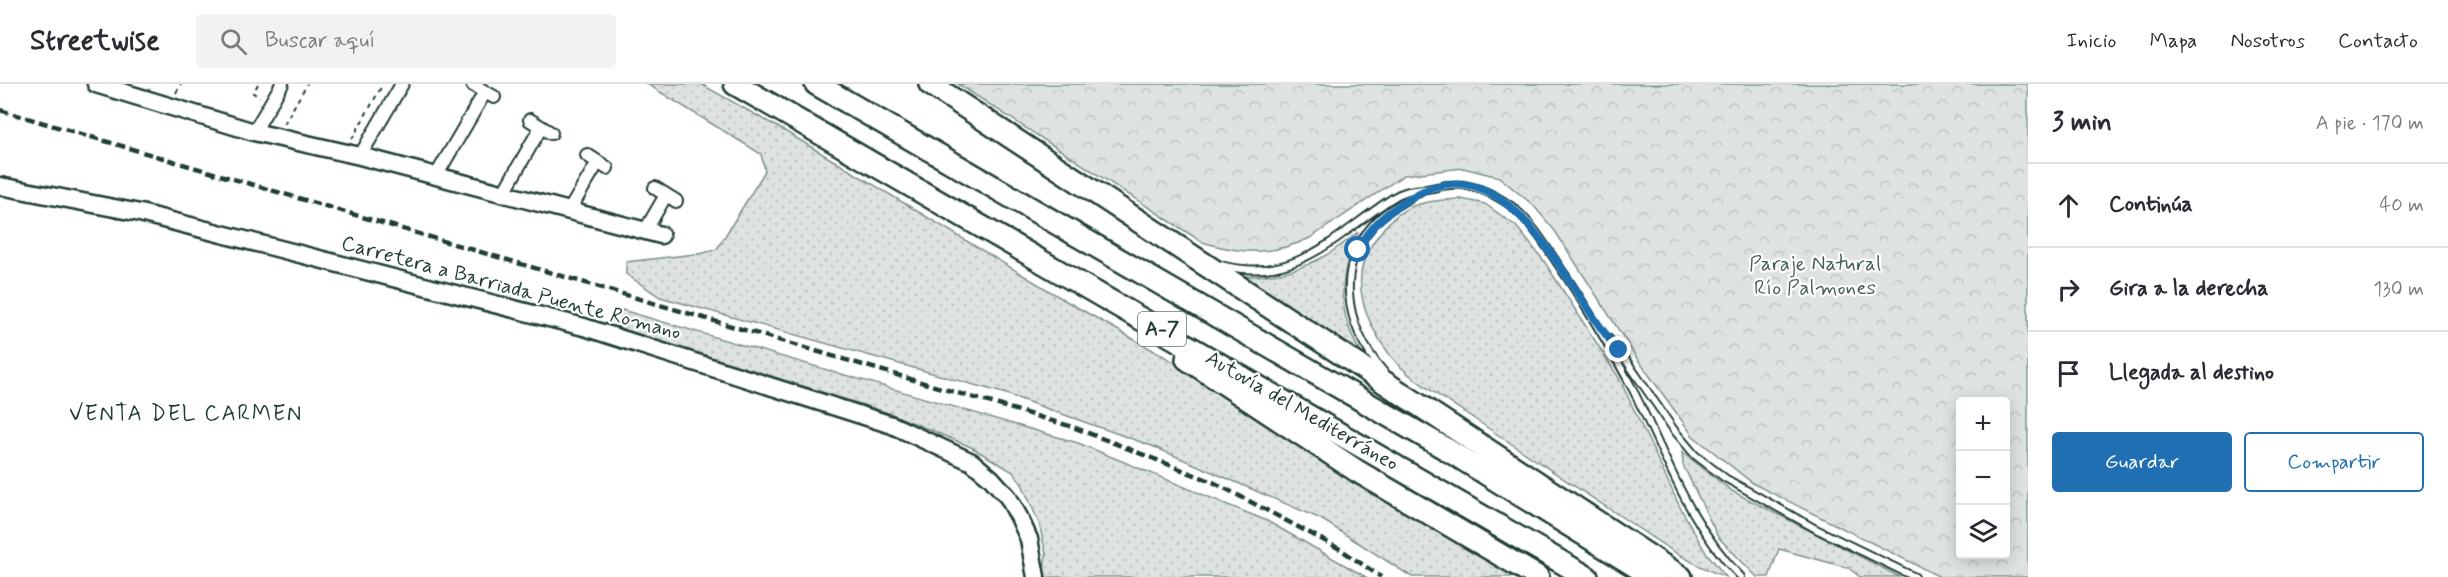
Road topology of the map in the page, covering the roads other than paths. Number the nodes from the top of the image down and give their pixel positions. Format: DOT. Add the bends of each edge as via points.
graph roads {
  1 [pos="96,84"];
  2 [pos="282,84"];
  3 [pos="402,84"];
  4 [pos="735,84"];
  5 [pos="816,84"];
  6 [pos="930,84"];
  7 [pos="473,85"];
  8 [pos="530,120"];
  9 [pos="254,132"];
  10 [pos="352,154"];
  11 [pos="587,155"];
  12 [pos="436,176"];
  13 [pos="0,186"];
  14 [pos="654,188"];
  15 [pos="1422,190"];
  16 [pos="503,194"];
  17 [pos="568,211"];
  18 [pos="653,233"];
  19 [pos="1169,238"];
  20 [pos="1138,315"];
  21 [pos="1603,334"];
  22 [pos="1462,434"];
  23 [pos="1036,577"];
  24 [pos="1538,577"];
  25 [pos="1587,577"];
  26 [pos="1653,577"];
  27 [pos="1681,577"];
  28 [pos="1741,577"];
  29 [pos="1914,577"];
  1 -- 9 [label="street"];
  2 -- 9 [label="street"];
  3 -- 10 [label="street"];
  4 -- 20 [label="highway, Autovía del Mediterráneo / A-7"];
  5 -- 26 [label="highway, Autovía del Mediterráneo / A-7" via="1446,449"];
  6 -- 19 [label="highway"];
  7 -- 12 [label="street" via="489,95"];
  8 -- 16 [label="street" via="546,130"];
  9 -- 10 [label="street"];
  10 -- 12 [label="street"];
  11 -- 17 [label="street" via="603,165"];
  12 -- 16 [label="street"];
  13 -- 23 [label="street, Carretera a Barriada Puente Romano" via="140,213 584,327 892,425 972,462 991,478 1008,497 1029,539"];
  14 -- 18 [label="street" via="671,198"];
  15 -- 19 [label="lane" via="1415,188 1392,198 1318,252 1283,266 1247,270 1222,265"];
  15 -- 21 [label="lane" via="1453,184 1468,186 1502,199 1515,209 1539,236"];
  15 -- 22 [label="lane" via="1384,214 1366,234 1350,268 1351,316 1368,353 1384,372"];
  16 -- 17 [label="street"];
  17 -- 18 [label="street"];
  19 -- 22 [label="highway" via="1185,254"];
  20 -- 24 [label="highway" via="1161,342 1357,471"];
  20 -- 25 [label="highway, Autovía del Mediterráneo / A-7"];
  21 -- 28 [label="lane" via="1691,513"];
  21 -- 29 [label="lane" via="1619,350 1695,455 1745,490"];
  22 -- 27 [label="highway"];
}
